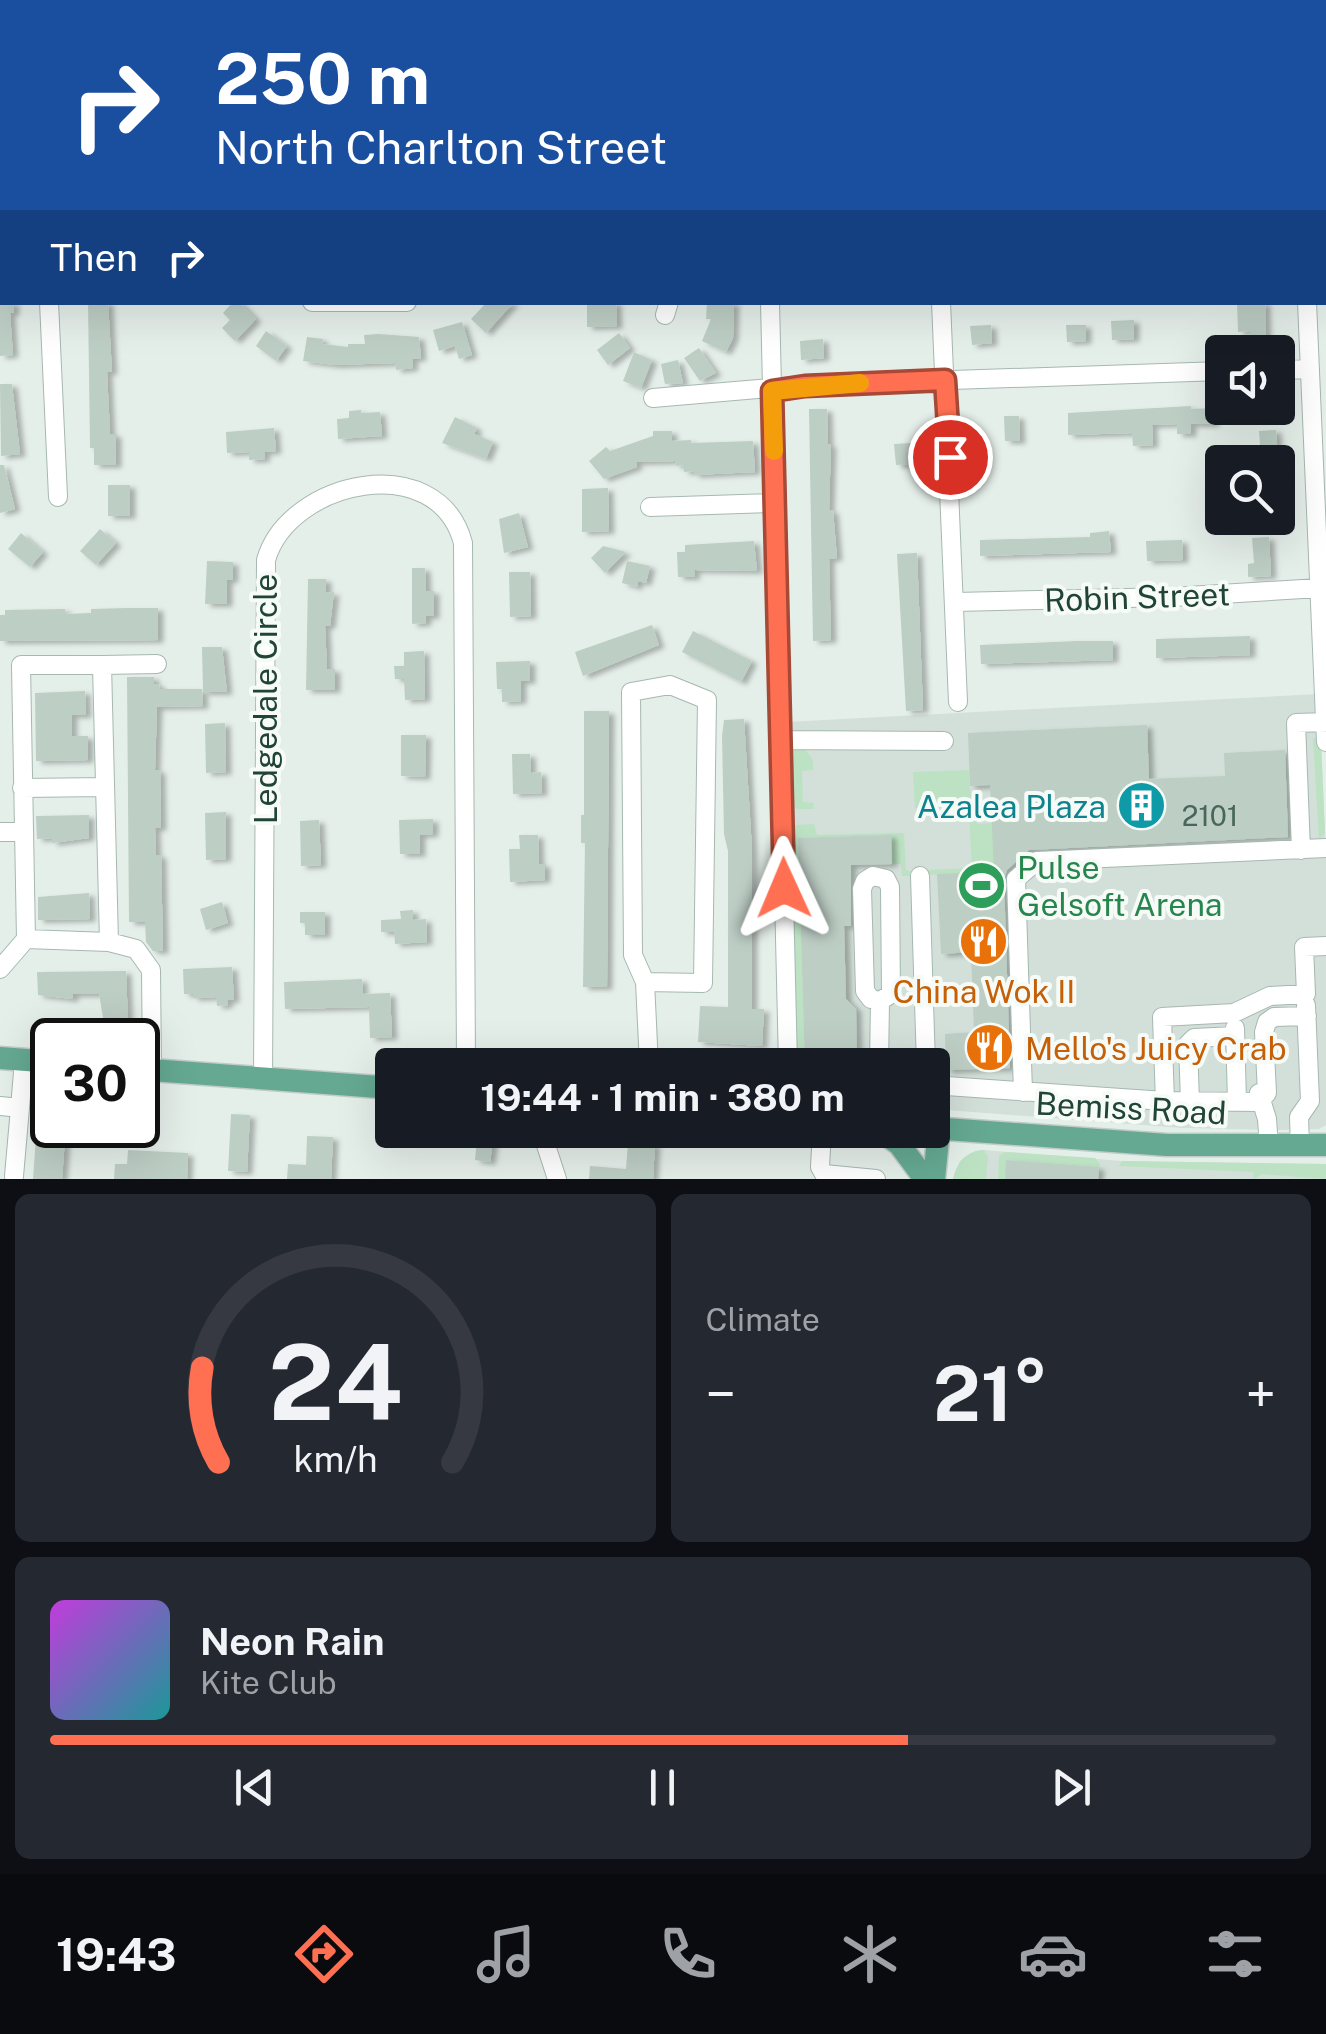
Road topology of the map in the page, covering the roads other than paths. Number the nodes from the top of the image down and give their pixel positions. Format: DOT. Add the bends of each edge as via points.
graph roads {
  1 [pos="49,305"];
  2 [pos="770,305"];
  3 [pos="941,305"];
  4 [pos="1308,305"];
  5 [pos="1317,330"];
  6 [pos="1295,369"];
  7 [pos="1310,369"];
  8 [pos="1205,372"];
  9 [pos="945,380"];
  10 [pos="772,391"];
  11 [pos="653,398"];
  12 [pos="58,497"];
  13 [pos="776,502"];
  14 [pos="650,506"];
  15 [pos="1319,588"];
  16 [pos="956,602"];
  17 [pos="102,664"];
  18 [pos="156,664"];
  19 [pos="958,702"];
  20 [pos="1326,722"];
  21 [pos="780,740"];
  22 [pos="944,741"];
  23 [pos="1326,742"];
  24 [pos="104,787"];
  25 [pos="22,788"];
  26 [pos="0,832"];
  27 [pos="22,832"];
  28 [pos="1326,848"];
  29 [pos="1300,850"];
  30 [pos="920,876"];
  31 [pos="26,939"];
  32 [pos="109,942"];
  33 [pos="1326,946"];
  34 [pos="0,969"];
  35 [pos="645,982"];
  36 [pos="1306,994"];
  37 [pos="880,1002"];
  38 [pos="1256,1003"];
  39 [pos="1234,1013"];
  40 [pos="1307,1016"];
  41 [pos="148,1018"];
  42 [pos="1235,1036"];
  43 [pos="466,1048"];
  44 [pos="648,1048"];
  45 [pos="788,1048"];
  46 [pos="879,1048"];
  47 [pos="925,1048"];
  48 [pos="0,1058"];
  49 [pos="24,1060"];
  50 [pos="30,1060"];
  51 [pos="160,1071"];
  52 [pos="264,1078"];
  53 [pos="950,1086"];
  54 [pos="375,1087"];
  55 [pos="1024,1092"];
  56 [pos="1165,1102"];
  57 [pos="1190,1102"];
  58 [pos="1237,1102"];
  59 [pos="1259,1102"];
  60 [pos="0,1106"];
  61 [pos="20,1108"];
  62 [pos="950,1129"];
  63 [pos="1326,1146"];
  64 [pos="1269,1147"];
  65 [pos="1300,1147"];
  66 [pos="547,1148"];
  67 [pos="821,1148"];
  68 [pos="902,1148"];
  69 [pos="935,1148"];
  70 [pos="14,1176"];
  71 [pos="557,1179"];
  72 [pos="876,1179"];
  73 [pos="925,1179"];
  74 [pos="934,1179"];
  1 -- 12 [label="street"];
  2 -- 10 [label="street"];
  3 -- 9 [label="street"];
  4 -- 5 [label="street"];
  5 -- 7 [label="street"];
  6 -- 7 [label="street"];
  7 -- 15 [label="street"];
  8 -- 9 [label="street"];
  9 -- 10 [label="street"];
  9 -- 16 [label="street"];
  10 -- 11 [label="street"];
  10 -- 13 [label="street"];
  13 -- 14 [label="street"];
  13 -- 21 [label="street"];
  15 -- 16 [label="street, Robin Street"];
  15 -- 20 [label="street"];
  16 -- 19 [label="street"];
  17 -- 18 [label="street"];
  17 -- 24 [label="street"];
  17 -- 25 [label="street" via="21,665"];
  20 -- 23 [label="street"];
  20 -- 29 [label="street" via="1296,723"];
  21 -- 22 [label="street"];
  21 -- 45 [label="street"];
  24 -- 25 [label="street"];
  24 -- 32 [label="street"];
  25 -- 27 [label="street"];
  26 -- 27 [label="street"];
  27 -- 31 [label="street"];
  28 -- 29 [label="street"];
  29 -- 55 [label="street" via="1038,861 1016,879"];
  30 -- 47 [label="street"];
  31 -- 32 [label="street"];
  31 -- 34 [label="street"];
  32 -- 41 [label="street" via="136,949 151,970"];
  33 -- 36 [label="street" via="1304,947"];
  35 -- 35 [label="street" via="633,955 631,692 670,685 707,700 704,983"];
  35 -- 44 [label="street"];
  36 -- 38 [label="street"];
  36 -- 40 [label="street"];
  37 -- 37 [label="street" via="865,992 862,889 877,876 890,888 891,994"];
  37 -- 46 [label="street"];
  38 -- 39 [label="street"];
  38 -- 59 [label="street"];
  39 -- 42 [label="street"];
  39 -- 56 [label="street" via="1162,1016"];
  40 -- 59 [label="street" via="1267,1022 1267,1093"];
  40 -- 65 [label="street" via="1310,1100 1299,1117"];
  42 -- 57 [label="street" via="1188,1044"];
  42 -- 58 [label="street"];
  43 -- 52 [label="street, Ledgedale Circle" via="463,543 453,517 435,498 410,486 382,484 299,512 273,538 266,560"];
  48 -- 49 [label="main road"];
  49 -- 50 [label="main road"];
  49 -- 61 [label="street"];
  51 -- 52 [label="main road"];
  52 -- 54 [label="main road"];
  53 -- 55 [label="street"];
  55 -- 56 [label="street"];
  56 -- 57 [label="street"];
  57 -- 58 [label="street"];
  58 -- 59 [label="street"];
  59 -- 64 [label="street"];
  60 -- 61 [label="street"];
  61 -- 70 [label="street"];
  62 -- 64 [label="main road, Bemiss Road"];
  63 -- 65 [label="main road, Bemiss Road"];
  64 -- 65 [label="main road, Bemiss Road"];
  66 -- 71 [label="street"];
  67 -- 72 [label="street" via="824,1174"];
  68 -- 73 [label="main road"];
  69 -- 74 [label="main road"];
}
